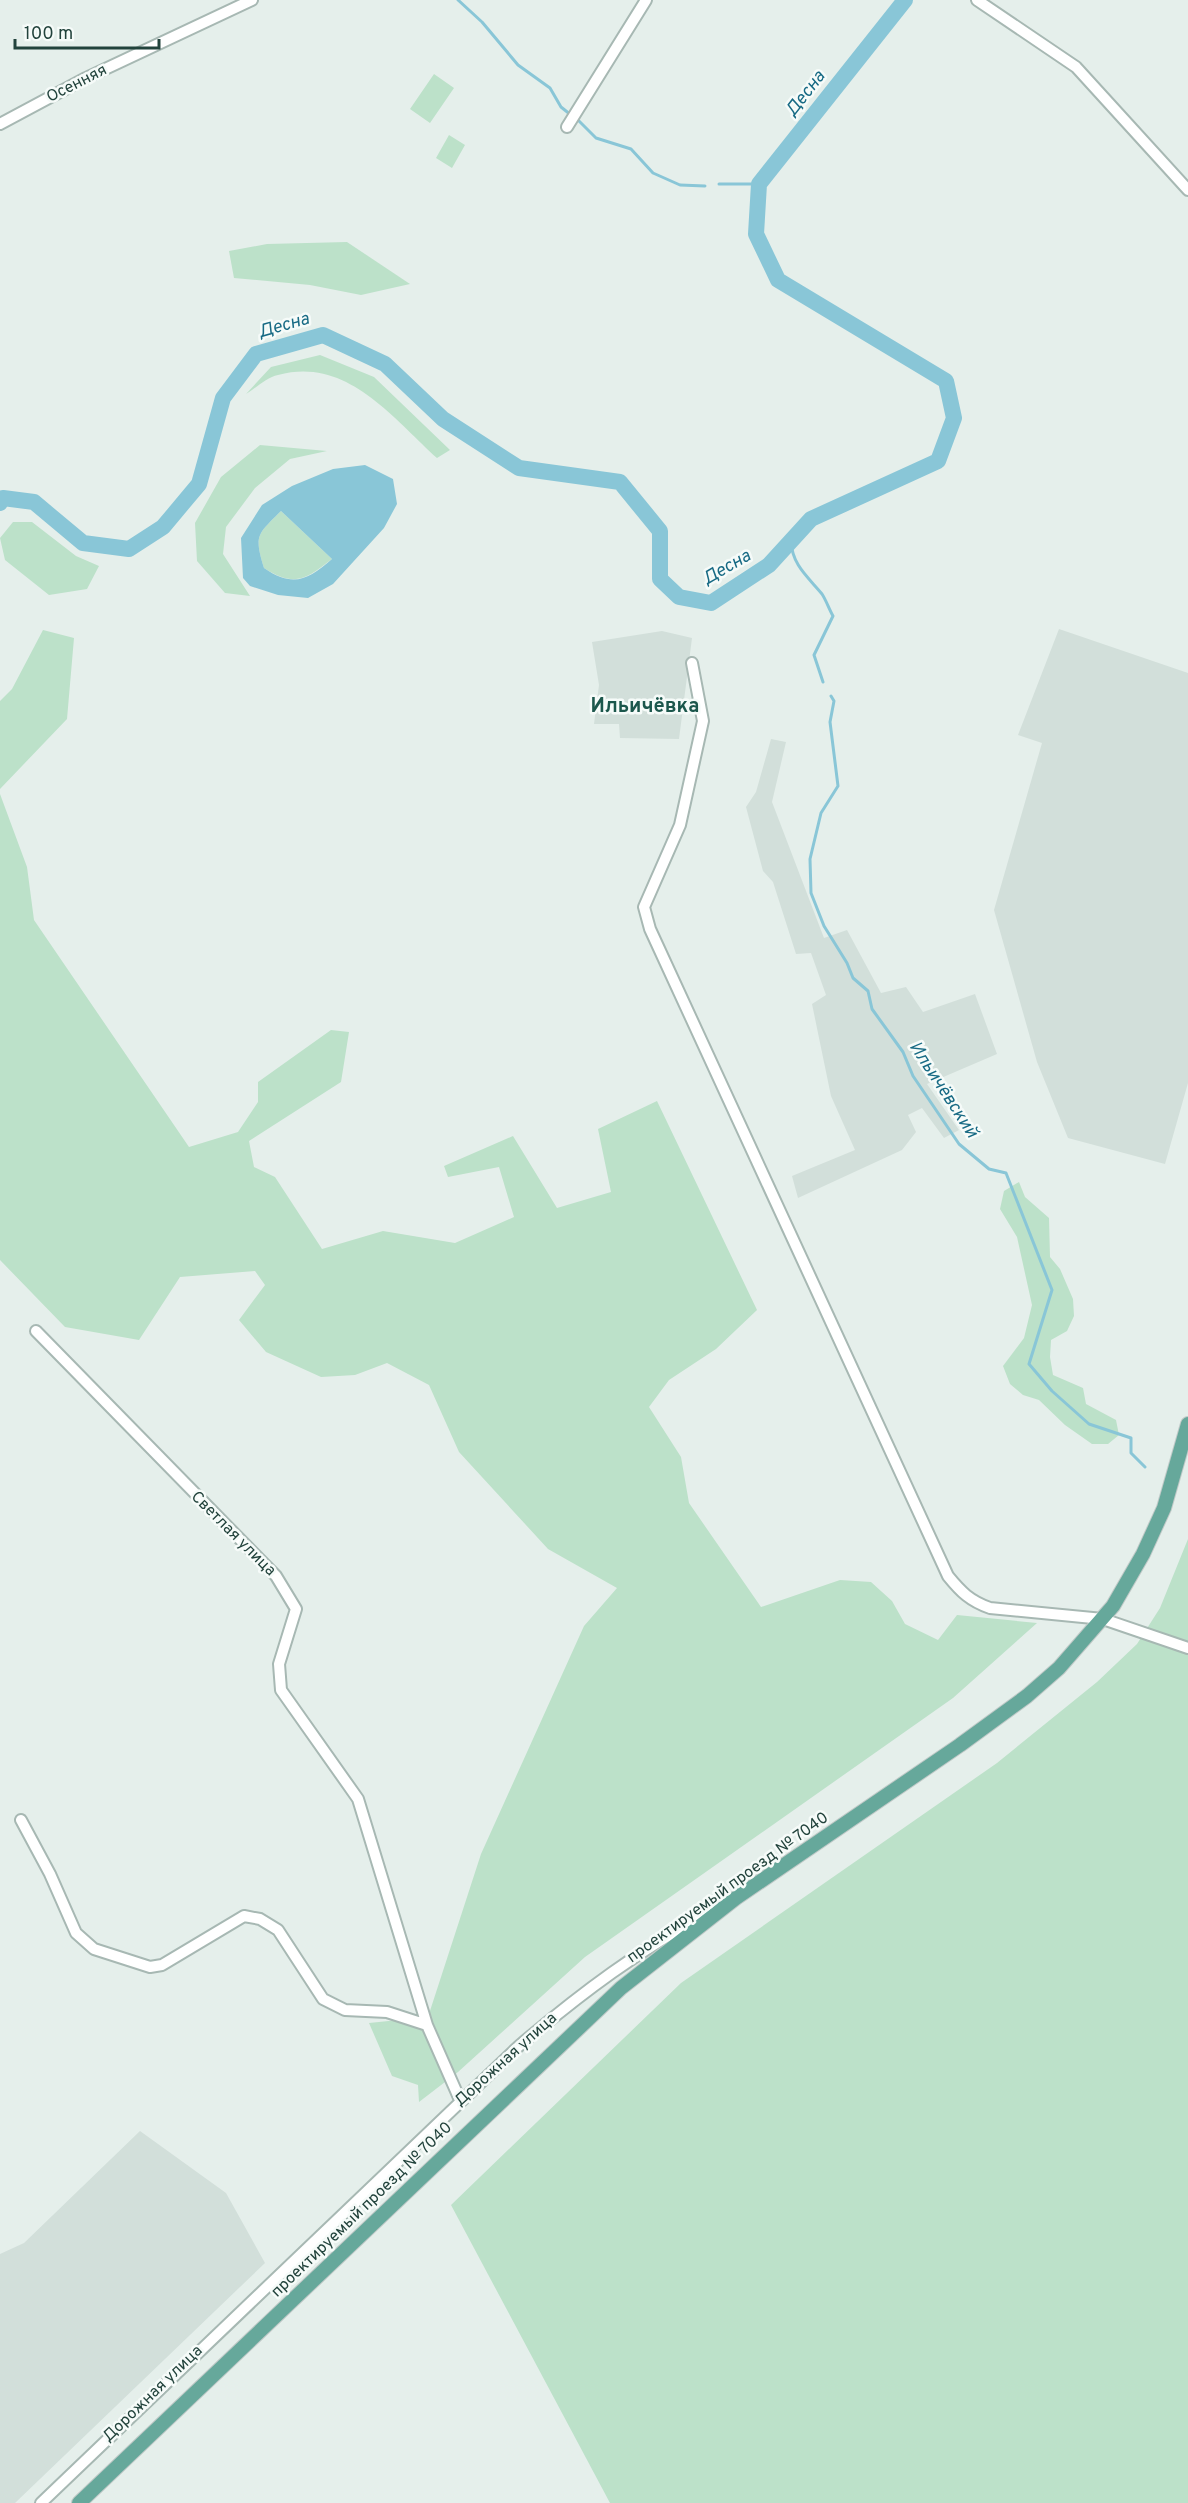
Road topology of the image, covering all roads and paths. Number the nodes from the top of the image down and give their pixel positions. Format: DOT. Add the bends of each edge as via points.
graph roads {
  1 [pos="252,0"];
  2 [pos="646,0"];
  3 [pos="977,0"];
  4 [pos="0,124"];
  5 [pos="567,127"];
  6 [pos="1188,190"];
  7 [pos="692,663"];
  8 [pos="36,1331"];
  9 [pos="1188,1424"];
  10 [pos="1103,1619"];
  11 [pos="1188,1648"];
  12 [pos="21,1820"];
  13 [pos="736,1898"];
  14 [pos="427,2025"];
  15 [pos="460,2100"];
  16 [pos="41,2503"];
  17 [pos="79,2503"];
  1 -- 4 [label="street, Осенняя" via="86,78"];
  2 -- 5 [label="street"];
  3 -- 6 [label="street" via="1076,67"];
  7 -- 10 [label="street" via="703,721 680,825 644,907 650,928 948,1576 962,1594 990,1608"];
  8 -- 14 [label="street, Светлая улица" via="276,1576 296,1609 279,1664 281,1690 358,1799"];
  9 -- 10 [label="main road, проектируемый проезд № 7040" via="1164,1508 1143,1554"];
  10 -- 11 [label="street"];
  10 -- 13 [label="main road, проектируемый проезд № 7040" via="1059,1668 1027,1696"];
  12 -- 14 [label="street" via="76,1933 94,1949 150,1967 162,1965 244,1916 260,1918 278,1930 323,1999 345,2010 387,2012"];
  13 -- 15 [label="street, Дорожная улица" via="648,1946 575,1998"];
  13 -- 17 [label="main road, проектируемый проезд № 7040" via="675,1943 562,2041"];
  14 -- 15 [label="street, Светлая улица"];
  15 -- 16 [label="street, Дорожная улица"];
}
